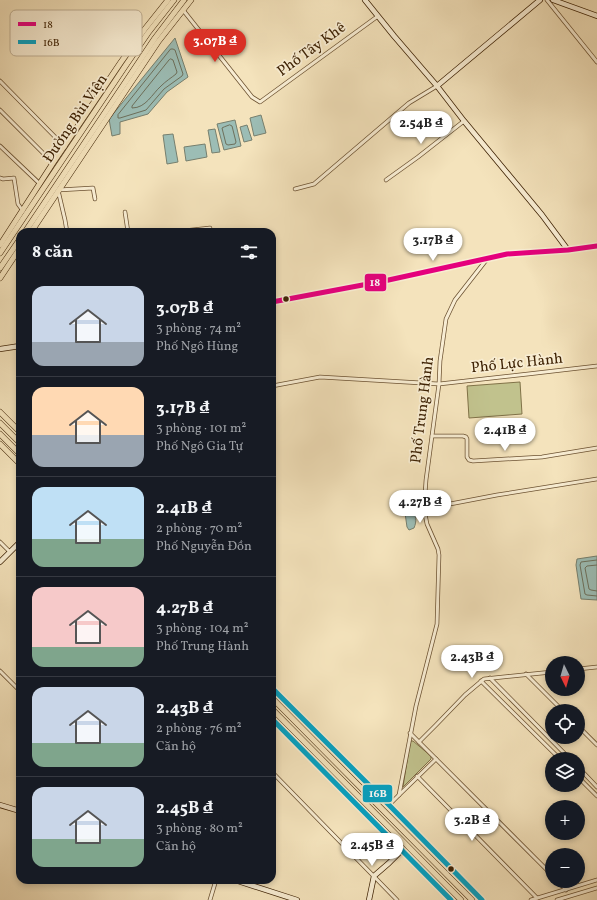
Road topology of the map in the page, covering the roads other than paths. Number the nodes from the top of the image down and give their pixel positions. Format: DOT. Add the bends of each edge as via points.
graph roads {
  1 [pos="168,0"];
  2 [pos="174,0"];
  3 [pos="184,0"];
  4 [pos="191,0"];
  5 [pos="365,0"];
  6 [pos="540,0"];
  7 [pos="547,0"];
  8 [pos="553,0"];
  9 [pos="183,9"];
  10 [pos="378,16"];
  11 [pos="597,16"];
  12 [pos="142,33"];
  13 [pos="142,42"];
  14 [pos="126,56"];
  15 [pos="132,56"];
  16 [pos="597,62"];
  17 [pos="0,81"];
  18 [pos="437,86"];
  19 [pos="0,110"];
  20 [pos="464,121"];
  21 [pos="0,146"];
  22 [pos="65,147"];
  23 [pos="53,163"];
  24 [pos="0,178"];
  25 [pos="386,180"];
  26 [pos="40,184"];
  27 [pos="295,189"];
  28 [pos="58,190"];
  29 [pos="95,199"];
  30 [pos="23,211"];
  31 [pos="125,212"];
  32 [pos="17,228"];
  33 [pos="28,228"];
  34 [pos="34,228"];
  35 [pos="67,228"];
  36 [pos="127,228"];
  37 [pos="16,230"];
  38 [pos="0,245"];
  39 [pos="16,245"];
  40 [pos="597,246"];
  41 [pos="568,250"];
  42 [pos="0,254"];
  43 [pos="16,254"];
  44 [pos="487,259"];
  45 [pos="0,268"];
  46 [pos="0,278"];
  47 [pos="276,301"];
  48 [pos="16,347"];
  49 [pos="0,349"];
  50 [pos="597,366"];
  51 [pos="439,384"];
  52 [pos="276,385"];
  53 [pos="0,412"];
  54 [pos="0,423"];
  55 [pos="16,428"];
  56 [pos="0,434"];
  57 [pos="432,436"];
  58 [pos="16,439"];
  59 [pos="0,444"];
  60 [pos="597,448"];
  61 [pos="16,450"];
  62 [pos="16,460"];
  63 [pos="597,479"];
  64 [pos="424,509"];
  65 [pos="0,542"];
  66 [pos="16,546"];
  67 [pos="10,552"];
  68 [pos="0,562"];
  69 [pos="597,667"];
  70 [pos="585,668"];
  71 [pos="0,671"];
  72 [pos="545,673"];
  73 [pos="526,674"];
  74 [pos="490,678"];
  75 [pos="481,681"];
  76 [pos="16,687"];
  77 [pos="276,692"];
  78 [pos="276,702"];
  79 [pos="556,704"];
  80 [pos="276,713"];
  81 [pos="276,723"];
  82 [pos="410,733"];
  83 [pos="585,733"];
  84 [pos="419,742"];
  85 [pos="597,745"];
  86 [pos="553,752"];
  87 [pos="563,752"];
  88 [pos="436,759"];
  89 [pos="357,774"];
  90 [pos="585,775"];
  91 [pos="276,776"];
  92 [pos="418,776"];
  93 [pos="352,779"];
  94 [pos="346,784"];
  95 [pos="585,784"];
  96 [pos="597,787"];
  97 [pos="341,789"];
  98 [pos="399,795"];
  99 [pos="597,796"];
  100 [pos="0,805"];
  101 [pos="389,805"];
  102 [pos="16,810"];
  103 [pos="402,850"];
  104 [pos="545,868"];
  105 [pos="374,876"];
  106 [pos="597,880"];
  107 [pos="215,884"];
  108 [pos="248,884"];
  109 [pos="597,888"];
  110 [pos="566,890"];
  111 [pos="537,898"];
  112 [pos="210,900"];
  113 [pos="298,900"];
  114 [pos="369,900"];
  115 [pos="397,900"];
  116 [pos="451,900"];
  117 [pos="461,900"];
  118 [pos="472,900"];
  119 [pos="482,900"];
  120 [pos="531,900"];
  121 [pos="557,900"];
  1 -- 12 [label="main road, Đường Bùi Viện"];
  2 -- 13 [label="main road, Đường Bùi Viện"];
  3 -- 33 [label="main road, Đường Bùi Viện" via="155,38"];
  4 -- 9 [label="main road, Đường Bùi Viện"];
  5 -- 10 [label="street"];
  6 -- 18 [label="street"];
  7 -- 16 [label="street"];
  8 -- 11 [label="street"];
  9 -- 10 [label="street, Phố Tây Khê" via="252,97 260,102"];
  9 -- 28 [label="main road, Đường Bùi Viện"];
  10 -- 18 [label="street"];
  14 -- 22 [label="main road, Đường Bùi Viện"];
  15 -- 32 [label="main road, Đường Bùi Viện"];
  17 -- 22 [label="street"];
  18 -- 20 [label="street"];
  18 -- 27 [label="street" via="409,103 314,184"];
  19 -- 23 [label="street"];
  20 -- 25 [label="street"];
  20 -- 41 [label="street" via="542,214"];
  21 -- 26 [label="street"];
  22 -- 23 [label="main road, Đường Bùi Viện"];
  23 -- 26 [label="main road, Đường Bùi Viện"];
  24 -- 30 [label="street" via="14,178 18,204"];
  26 -- 30 [label="main road, Đường Bùi Viện"];
  28 -- 29 [label="street" via="94,188"];
  28 -- 34 [label="main road, Đường Bùi Viện"];
  28 -- 35 [label="street"];
  30 -- 38 [label="main road, Đường Bùi Viện"];
  31 -- 36 [label="street"];
  37 -- 42 [label="main road, Đường Bùi Viện"];
  39 -- 45 [label="main road"];
  40 -- 41 [label="street"];
  41 -- 44 [label="street" via="507,254"];
  43 -- 46 [label="main road"];
  44 -- 47 [label="street"];
  44 -- 51 [label="street, Phố Trung Hành" via="456,300 446,320"];
  48 -- 49 [label="street"];
  50 -- 51 [label="street, Phố Lực Hành"];
  51 -- 52 [label="street, Phố Lực Hành" via="320,377"];
  51 -- 57 [label="street, Phố Trung Hành"];
  53 -- 55 [label="main road"];
  54 -- 58 [label="main road"];
  56 -- 61 [label="main road"];
  57 -- 60 [label="street" via="466,437 467,457 473,461 542,457"];
  57 -- 64 [label="street, Phố Trung Hành"];
  59 -- 62 [label="main road"];
  63 -- 64 [label="street"];
  64 -- 82 [label="street, Phố Trung Hành" via="439,555 437,624"];
  65 -- 67 [label="street"];
  66 -- 67 [label="street"];
  67 -- 68 [label="street"];
  69 -- 70 [label="street"];
  71 -- 76 [label="street"];
  72 -- 73 [label="street"];
  73 -- 74 [label="street"];
  73 -- 79 [label="street"];
  74 -- 75 [label="street"];
  74 -- 87 [label="street"];
  75 -- 84 [label="street"];
  75 -- 86 [label="street"];
  77 -- 89 [label="main road"];
  78 -- 93 [label="main road"];
  80 -- 94 [label="main road"];
  81 -- 97 [label="main road"];
  82 -- 84 [label="street"];
  82 -- 98 [label="street, Phố Trung Hành"];
  83 -- 85 [label="street"];
  84 -- 88 [label="street"];
  88 -- 92 [label="street"];
  88 -- 104 [label="street"];
  89 -- 93 [label="main road"];
  89 -- 101 [label="main road"];
  90 -- 96 [label="street"];
  91 -- 105 [label="street"];
  92 -- 98 [label="street"];
  92 -- 111 [label="street"];
  93 -- 118 [label="main road"];
  94 -- 97 [label="main road"];
  94 -- 117 [label="main road"];
  95 -- 99 [label="street"];
  97 -- 103 [label="main road"];
  98 -- 101 [label="street"];
  100 -- 102 [label="street"];
  101 -- 119 [label="main road"];
  103 -- 105 [label="street"];
  103 -- 116 [label="main road"];
  105 -- 114 [label="street"];
  105 -- 115 [label="street"];
  106 -- 110 [label="street"];
  107 -- 112 [label="street"];
  108 -- 113 [label="street"];
  109 -- 121 [label="street"];
  110 -- 111 [label="street"];
  111 -- 120 [label="street"];
}
